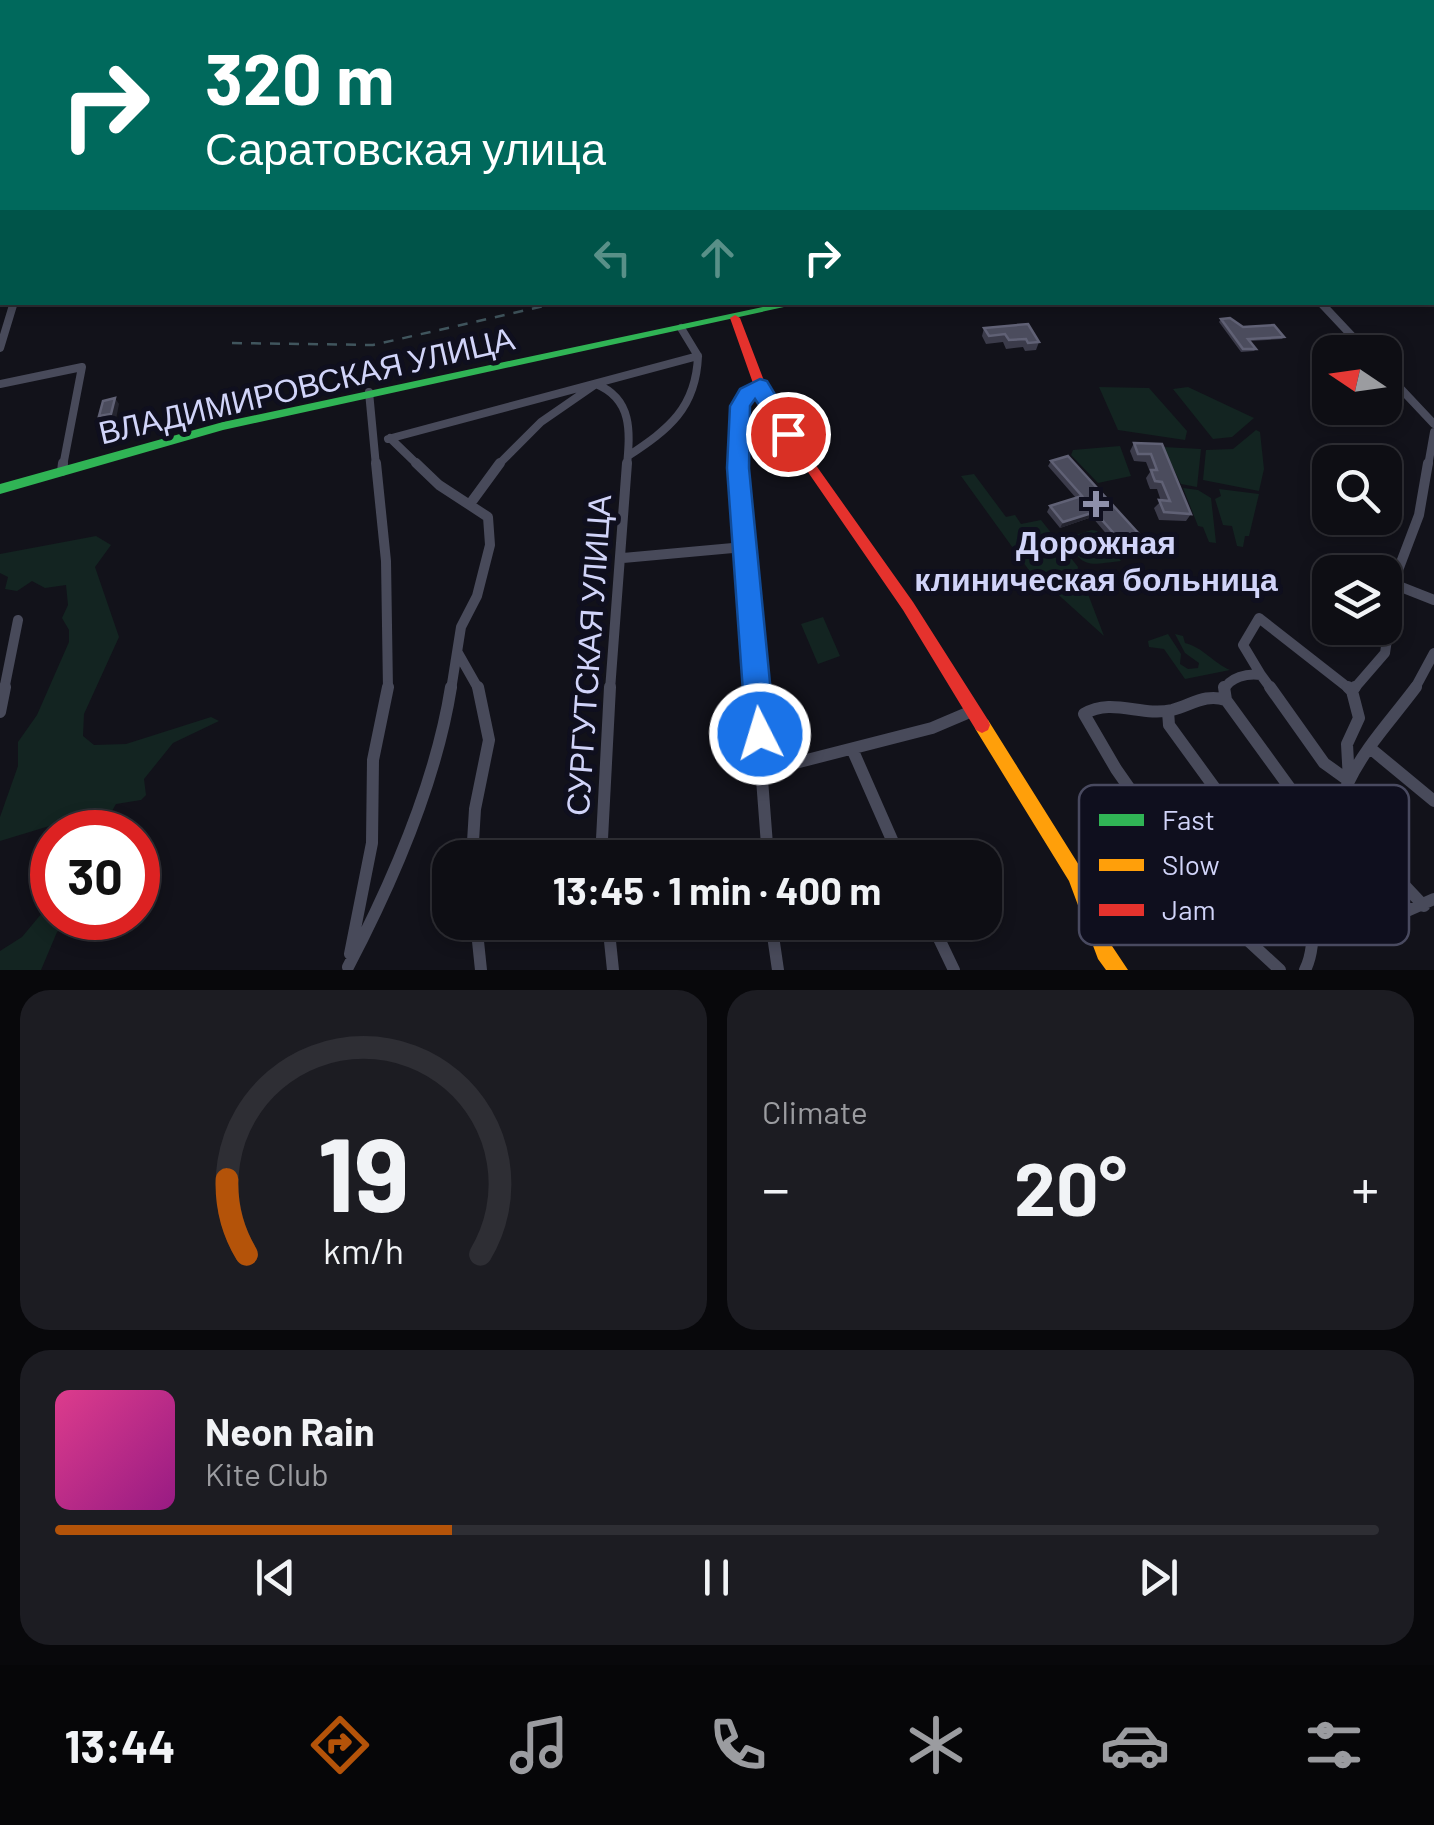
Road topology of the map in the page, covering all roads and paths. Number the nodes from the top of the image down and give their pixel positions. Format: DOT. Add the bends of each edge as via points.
graph roads {
  1 [pos="13,305"];
  2 [pos="748,305"];
  3 [pos="789,305"];
  4 [pos="1323,305"];
  5 [pos="735,318"];
  6 [pos="682,328"];
  7 [pos="1351,335"];
  8 [pos="0,348"];
  9 [pos="698,356"];
  10 [pos="0,384"];
  11 [pos="596,384"];
  12 [pos="760,386"];
  13 [pos="1402,390"];
  14 [pos="369,392"];
  15 [pos="1434,424"];
  16 [pos="1434,432"];
  17 [pos="390,438"];
  18 [pos="376,442"];
  19 [pos="628,456"];
  20 [pos="62,466"];
  21 [pos="0,479"];
  22 [pos="0,488"];
  23 [pos="470,504"];
  24 [pos="744,548"];
  25 [pos="623,558"];
  26 [pos="1402,567"];
  27 [pos="1402,587"];
  28 [pos="1434,600"];
  29 [pos="18,620"];
  30 [pos="1386,645"];
  31 [pos="458,653"];
  32 [pos="1434,653"];
  33 [pos="1261,675"];
  34 [pos="1352,691"];
  35 [pos="1226,700"];
  36 [pos="1168,710"];
  37 [pos="972,711"];
  38 [pos="0,712"];
  39 [pos="1370,748"];
  40 [pos="853,750"];
  41 [pos="764,771"];
  42 [pos="1349,781"];
  43 [pos="1126,785"];
  44 [pos="1213,785"];
  45 [pos="1288,785"];
  46 [pos="1347,785"];
  47 [pos="1434,801"];
  48 [pos="473,840"];
  49 [pos="602,840"];
  50 [pos="767,840"];
  51 [pos="892,840"];
  52 [pos="1079,884"];
  53 [pos="478,940"];
  54 [pos="610,940"];
  55 [pos="774,940"];
  56 [pos="940,940"];
  57 [pos="1101,945"];
  58 [pos="1253,945"];
  59 [pos="1312,945"];
  60 [pos="348,968"];
  61 [pos="481,970"];
  62 [pos="613,970"];
  63 [pos="778,970"];
  64 [pos="954,970"];
  65 [pos="1118,970"];
  66 [pos="1280,970"];
  67 [pos="1305,970"];
  1 -- 8 [label="street"];
  2 -- 20 [label="main road, ВЛАДИМИРОВСКАЯ УЛИЦА" via="368,383"];
  3 -- 5 [label="main road, ВЛАДИМИРОВСКАЯ УЛИЦА"];
  4 -- 7 [label="street"];
  5 -- 6 [label="main road, ВЛАДИМИРОВСКАЯ УЛИЦА"];
  5 -- 12 [label="main road"];
  6 -- 9 [label="street"];
  6 -- 14 [label="main road, ВЛАДИМИРОВСКАЯ УЛИЦА"];
  9 -- 11 [label="street"];
  9 -- 19 [label="street" via="699,382 682,416"];
  10 -- 20 [label="street" via="82,367"];
  11 -- 17 [label="street"];
  11 -- 19 [label="street, СУРГУТСКАЯ УЛИЦА" via="623,401"];
  11 -- 23 [label="street" via="496,462"];
  12 -- 24 [label="street" via="740,406"];
  12 -- 37 [label="main road"];
  13 -- 15 [label="street"];
  14 -- 18 [label="street"];
  14 -- 20 [label="main road, ВЛАДИМИРОВСКАЯ УЛИЦА"];
  16 -- 26 [label="street"];
  17 -- 18 [label="street"];
  17 -- 23 [label="street" via="438,485"];
  18 -- 60 [label="street" via="388,688 373,760 372,842"];
  19 -- 25 [label="street, СУРГУТСКАЯ УЛИЦА"];
  20 -- 21 [label="main road, ВЛАДИМИРОВСКАЯ УЛИЦА"];
  20 -- 22 [label="main road, ВЛАДИМИРОВСКАЯ УЛИЦА"];
  23 -- 31 [label="street" via="488,517 490,545"];
  24 -- 25 [label="street"];
  24 -- 41 [label="street"];
  25 -- 49 [label="street, СУРГУТСКАЯ УЛИЦА"];
  27 -- 28 [label="street"];
  29 -- 38 [label="street"];
  30 -- 34 [label="street"];
  31 -- 48 [label="street" via="478,686 489,740"];
  31 -- 60 [label="street" via="445,727 410,829"];
  32 -- 39 [label="street"];
  33 -- 34 [label="street" via="1243,645 1259,618"];
  33 -- 35 [label="street" via="1236,678 1224,687"];
  33 -- 42 [label="street" via="1324,763"];
  34 -- 42 [label="street" via="1359,718 1348,744"];
  35 -- 36 [label="street" via="1212,695"];
  35 -- 45 [label="street"];
  36 -- 43 [label="street" via="1099,705 1084,714"];
  36 -- 44 [label="street" via="1169,725"];
  37 -- 40 [label="street"];
  37 -- 52 [label="main road"];
  39 -- 42 [label="street"];
  39 -- 47 [label="street"];
  40 -- 41 [label="street"];
  40 -- 51 [label="street"];
  41 -- 50 [label="street"];
  42 -- 46 [label="street"];
  53 -- 61 [label="street"];
  54 -- 62 [label="street"];
  55 -- 63 [label="street"];
  56 -- 64 [label="street"];
  57 -- 65 [label="main road"];
  58 -- 66 [label="street"];
  59 -- 67 [label="street"];
}
